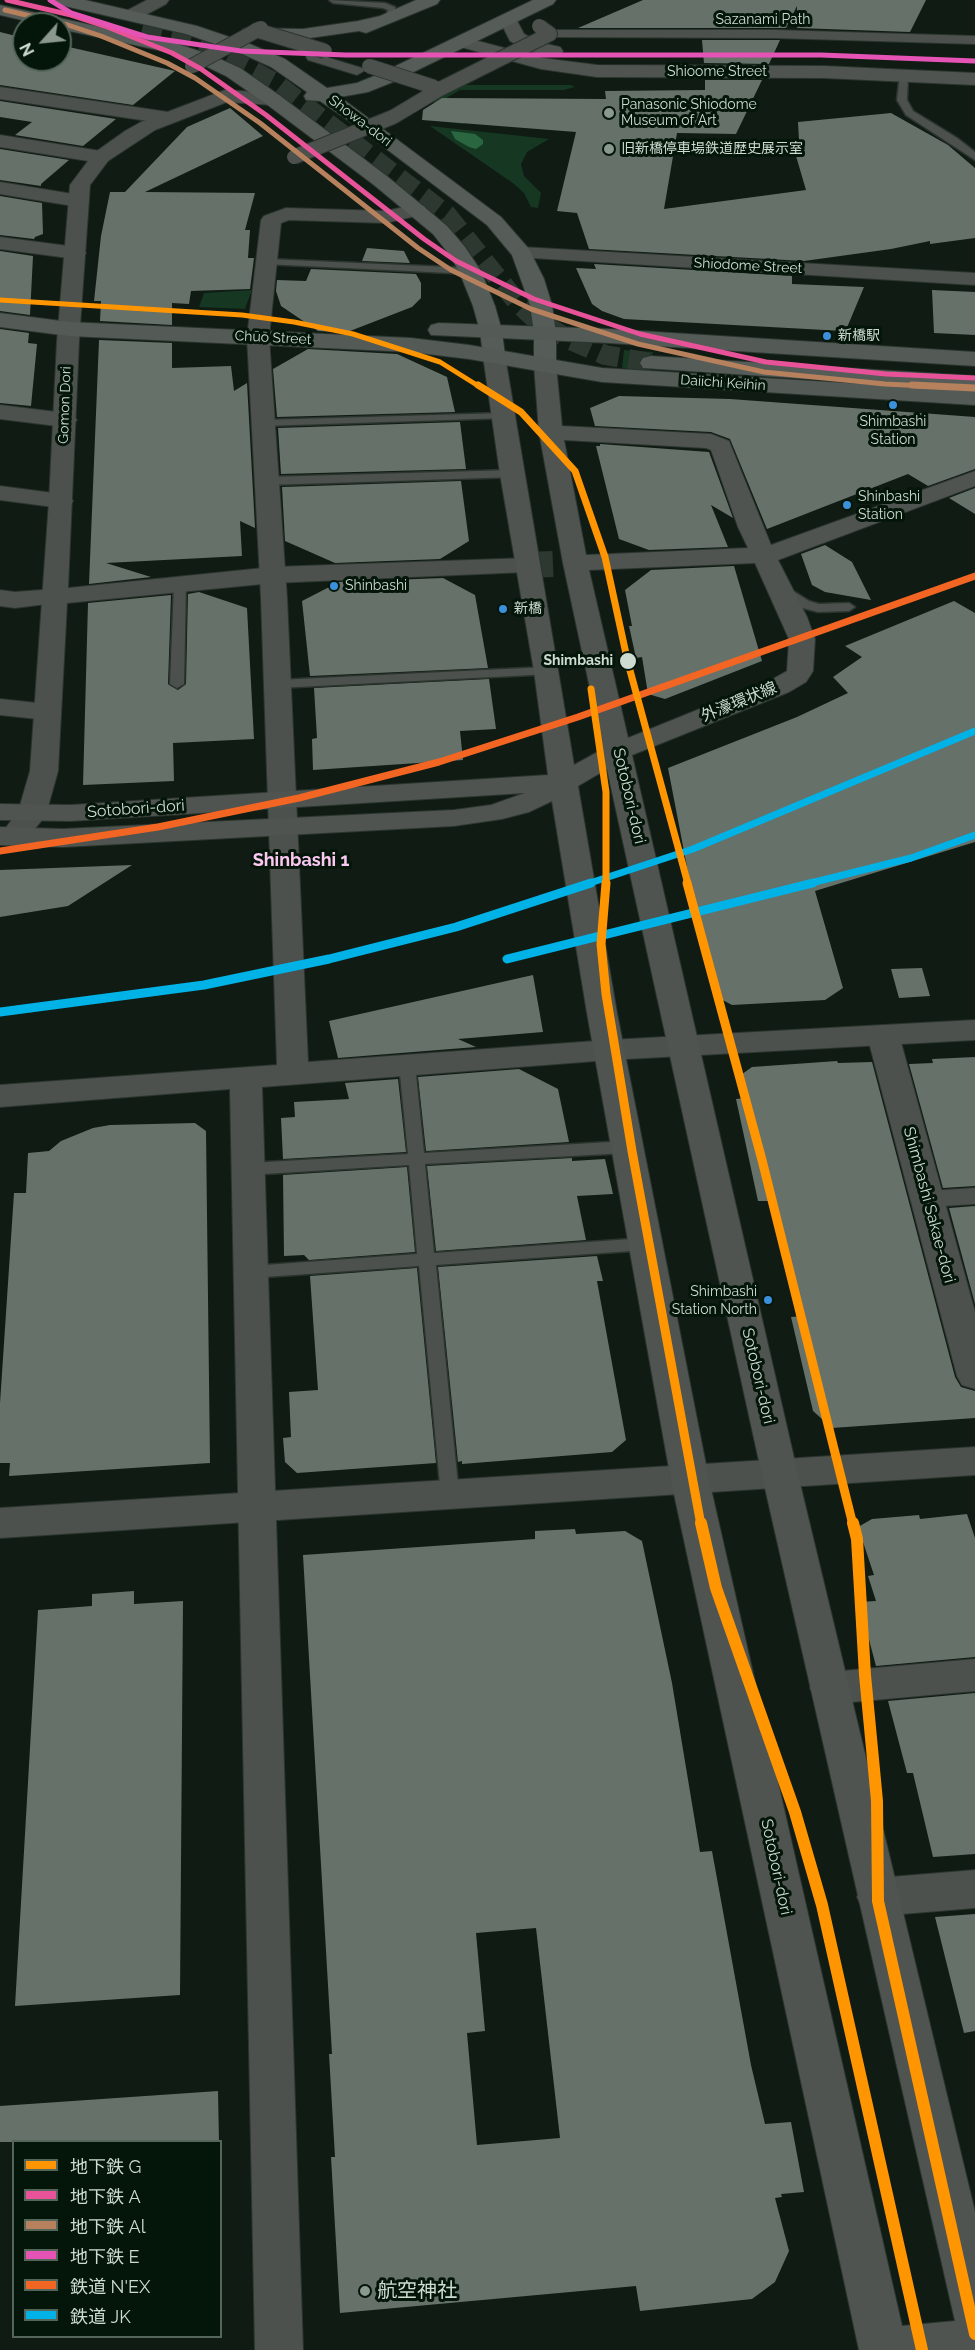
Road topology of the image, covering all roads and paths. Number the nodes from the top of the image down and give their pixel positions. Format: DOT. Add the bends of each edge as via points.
graph roads {
  1 [pos="62,0"];
  2 [pos="160,0"];
  3 [pos="333,0"];
  4 [pos="431,0"];
  5 [pos="546,0"];
  6 [pos="1,8"];
  7 [pos="132,15"];
  8 [pos="388,19"];
  9 [pos="508,19"];
  10 [pos="141,33"];
  11 [pos="975,40"];
  12 [pos="463,42"];
  13 [pos="975,59"];
  14 [pos="278,63"];
  15 [pos="192,66"];
  16 [pos="362,75"];
  17 [pos="903,75"];
  18 [pos="975,79"];
  19 [pos="434,87"];
  20 [pos="0,93"];
  21 [pos="326,95"];
  22 [pos="272,99"];
  23 [pos="168,118"];
  24 [pos="359,119"];
  25 [pos="0,141"];
  26 [pos="101,157"];
  27 [pos="975,157"];
  28 [pos="294,158"];
  29 [pos="0,188"];
  30 [pos="80,201"];
  31 [pos="417,210"];
  32 [pos="0,243"];
  33 [pos="76,253"];
  34 [pos="522,253"];
  35 [pos="268,262"];
  36 [pos="470,271"];
  37 [pos="975,279"];
  38 [pos="0,307"];
  39 [pos="0,320"];
  40 [pos="69,322"];
  41 [pos="259,330"];
  42 [pos="491,331"];
  43 [pos="543,334"];
  44 [pos="494,356"];
  45 [pos="975,359"];
  46 [pos="651,363"];
  47 [pos="545,366"];
  48 [pos="975,383"];
  49 [pos="975,398"];
  50 [pos="0,412"];
  51 [pos="503,416"];
  52 [pos="65,420"];
  53 [pos="263,423"];
  54 [pos="551,432"];
  55 [pos="512,474"];
  56 [pos="975,478"];
  57 [pos="267,481"];
  58 [pos="0,493"];
  59 [pos="61,501"];
  60 [pos="763,555"];
  61 [pos="575,563"];
  62 [pos="527,565"];
  63 [pos="273,575"];
  64 [pos="180,583"];
  65 [pos="779,585"];
  66 [pos="54,597"];
  67 [pos="0,598"];
  68 [pos="849,607"];
  69 [pos="547,671"];
  70 [pos="177,684"];
  71 [pos="278,684"];
  72 [pos="0,707"];
  73 [pos="47,712"];
  74 [pos="619,751"];
  75 [pos="563,782"];
  76 [pos="32,814"];
  77 [pos="282,814"];
  78 [pos="3,832"];
  79 [pos="975,1030"];
  80 [pos="883,1035"];
  81 [pos="684,1045"];
  82 [pos="609,1050"];
  83 [pos="407,1065"];
  84 [pos="293,1072"];
  85 [pos="246,1076"];
  86 [pos="0,1096"];
  87 [pos="627,1147"];
  88 [pos="416,1159"];
  89 [pos="248,1169"];
  90 [pos="975,1196"];
  91 [pos="927,1199"];
  92 [pos="645,1244"];
  93 [pos="426,1259"];
  94 [pos="251,1272"];
  95 [pos="973,1363"];
  96 [pos="975,1461"];
  97 [pos="780,1475"];
  98 [pos="690,1480"];
  99 [pos="450,1495"];
  100 [pos="258,1508"];
  101 [pos="0,1523"];
  102 [pos="975,1675"];
  103 [pos="830,1688"];
  104 [pos="975,1889"];
  105 [pos="878,1897"];
  106 [pos="975,2312"];
  107 [pos="975,2343"];
  108 [pos="279,2350"];
  109 [pos="883,2350"];
  110 [pos="901,2350"];
  1 -- 7 [label="main road, Showa-dori"];
  2 -- 7 [label="street"];
  3 -- 8 [label="lane" via="385,6 392,9"];
  4 -- 8 [label="main road"];
  5 -- 9 [label="main road"];
  6 -- 10 [label="main road"];
  6 -- 22 [label="main road" via="205,59 233,72"];
  7 -- 8 [label="main road" via="263,35 321,32"];
  7 -- 14 [label="main road, Showa-dori" via="219,38"];
  8 -- 14 [label="main road"];
  9 -- 12 [label="main road"];
  9 -- 13 [label="main road, Shioome Street" via="516,37 552,51 856,53"];
  11 -- 28 [label="street, Sazanami Path, bridge" via="544,30 393,117"];
  12 -- 16 [label="main road"];
  12 -- 17 [label="main road, Shioome Street" via="541,63 597,71"];
  14 -- 21 [label="main road, Showa-dori"];
  14 -- 22 [label="main road" via="265,73 263,85"];
  15 -- 16 [label="street, bridge" via="258,29"];
  16 -- 19 [label="street, bridge"];
  16 -- 21 [label="main road"];
  16 -- 24 [label="main road" via="354,99"];
  17 -- 18 [label="main road, Shioome Street"];
  17 -- 27 [label="lane" via="902,100 909,113"];
  20 -- 23 [label="street"];
  21 -- 22 [label="main road"];
  21 -- 24 [label="main road, Showa-dori"];
  22 -- 23 [label="street, Gomon Dori" via="225,96"];
  22 -- 31 [label="main road"];
  23 -- 26 [label="street, Gomon Dori" via="132,135"];
  24 -- 34 [label="main road, Showa-dori" via="494,221"];
  25 -- 26 [label="street"];
  26 -- 30 [label="street, Gomon Dori" via="80,185"];
  29 -- 30 [label="street"];
  30 -- 33 [label="street, Gomon Dori"];
  31 -- 35 [label="street" via="386,216 277,216 271,220"];
  31 -- 36 [label="main road" via="440,230"];
  32 -- 33 [label="street"];
  33 -- 40 [label="street, Gomon Dori"];
  34 -- 37 [label="street, Shiodome Street"];
  34 -- 43 [label="main road, Showa-dori" via="533,279"];
  35 -- 36 [label="lane"];
  35 -- 41 [label="street"];
  36 -- 42 [label="main road"];
  38 -- 40 [label="highway, Chūō Street"];
  39 -- 40 [label="highway, Chūō Street"];
  40 -- 41 [label="highway, Chūō Street"];
  40 -- 52 [label="street, Gomon Dori"];
  41 -- 42 [label="highway, Chūō Street"];
  41 -- 44 [label="highway, Chūō Street"];
  41 -- 53 [label="street"];
  42 -- 43 [label="highway, Chūō Street"];
  42 -- 44 [label="main road"];
  43 -- 45 [label="highway"];
  43 -- 47 [label="main road, Showa-dori"];
  44 -- 47 [label="highway, Chūō Street"];
  44 -- 51 [label="main road, Sotobori-dori"];
  46 -- 48 [label="main road"];
  47 -- 49 [label="highway, Daiichi Keihin" via="635,377"];
  47 -- 54 [label="main road, Sotobori-dori"];
  50 -- 52 [label="street"];
  51 -- 53 [label="lane"];
  51 -- 55 [label="main road, Sotobori-dori"];
  52 -- 59 [label="street, Gomon Dori"];
  53 -- 57 [label="street"];
  54 -- 60 [label="main road, 外濠環状線" via="711,441 721,446"];
  54 -- 61 [label="main road, Sotobori-dori"];
  55 -- 57 [label="lane"];
  55 -- 62 [label="main road, Sotobori-dori"];
  56 -- 60 [label="main road"];
  57 -- 63 [label="street"];
  58 -- 59 [label="street"];
  59 -- 66 [label="street, Gomon Dori"];
  60 -- 61 [label="main road"];
  60 -- 65 [label="main road, 外濠環状線"];
  61 -- 74 [label="main road, Sotobori-dori"];
  62 -- 63 [label="street"];
  62 -- 69 [label="main road, Sotobori-dori"];
  63 -- 64 [label="street"];
  63 -- 71 [label="street"];
  64 -- 66 [label="street"];
  64 -- 70 [label="lane"];
  65 -- 68 [label="lane" via="804,604 818,608"];
  65 -- 74 [label="main road, 外濠環状線" via="802,639 797,676"];
  66 -- 67 [label="street"];
  66 -- 73 [label="street, Gomon Dori"];
  69 -- 71 [label="lane"];
  69 -- 75 [label="main road, Sotobori-dori"];
  71 -- 77 [label="street"];
  72 -- 73 [label="street"];
  73 -- 76 [label="street, Gomon Dori" via="44,771"];
  74 -- 75 [label="main road, 外濠環状線"];
  74 -- 81 [label="main road, Sotobori-dori"];
  75 -- 77 [label="main road, Sotobori-dori" via="530,801 492,813 454,818"];
  75 -- 82 [label="main road, Sotobori-dori"];
  76 -- 77 [label="main road, Sotobori-dori"];
  76 -- 78 [label="street, Gomon Dori"];
  77 -- 78 [label="main road" via="63,838"];
  77 -- 84 [label="street"];
  79 -- 80 [label="street"];
  80 -- 81 [label="street"];
  80 -- 91 [label="street, Shimbashi Sakae-dori"];
  81 -- 82 [label="street"];
  81 -- 97 [label="main road, Sotobori-dori"];
  82 -- 83 [label="street"];
  82 -- 87 [label="main road, Sotobori-dori"];
  83 -- 84 [label="street"];
  83 -- 88 [label="lane"];
  84 -- 85 [label="street"];
  85 -- 86 [label="street"];
  85 -- 89 [label="street"];
  87 -- 88 [label="lane"];
  87 -- 92 [label="main road, Sotobori-dori"];
  88 -- 89 [label="lane"];
  88 -- 93 [label="lane"];
  89 -- 94 [label="street"];
  90 -- 91 [label="street"];
  91 -- 95 [label="street, Shimbashi Sakae-dori"];
  92 -- 93 [label="lane"];
  92 -- 98 [label="main road, Sotobori-dori"];
  93 -- 94 [label="lane"];
  93 -- 99 [label="lane"];
  94 -- 100 [label="street"];
  96 -- 97 [label="street"];
  97 -- 98 [label="street"];
  97 -- 103 [label="main road, Sotobori-dori"];
  98 -- 99 [label="street"];
  98 -- 109 [label="main road, Sotobori-dori"];
  99 -- 100 [label="street"];
  100 -- 101 [label="street"];
  100 -- 108 [label="street"];
  102 -- 103 [label="street"];
  103 -- 105 [label="main road, Sotobori-dori"];
  104 -- 105 [label="street"];
  105 -- 106 [label="main road, Sotobori-dori"];
  107 -- 110 [label="main road"];
}
